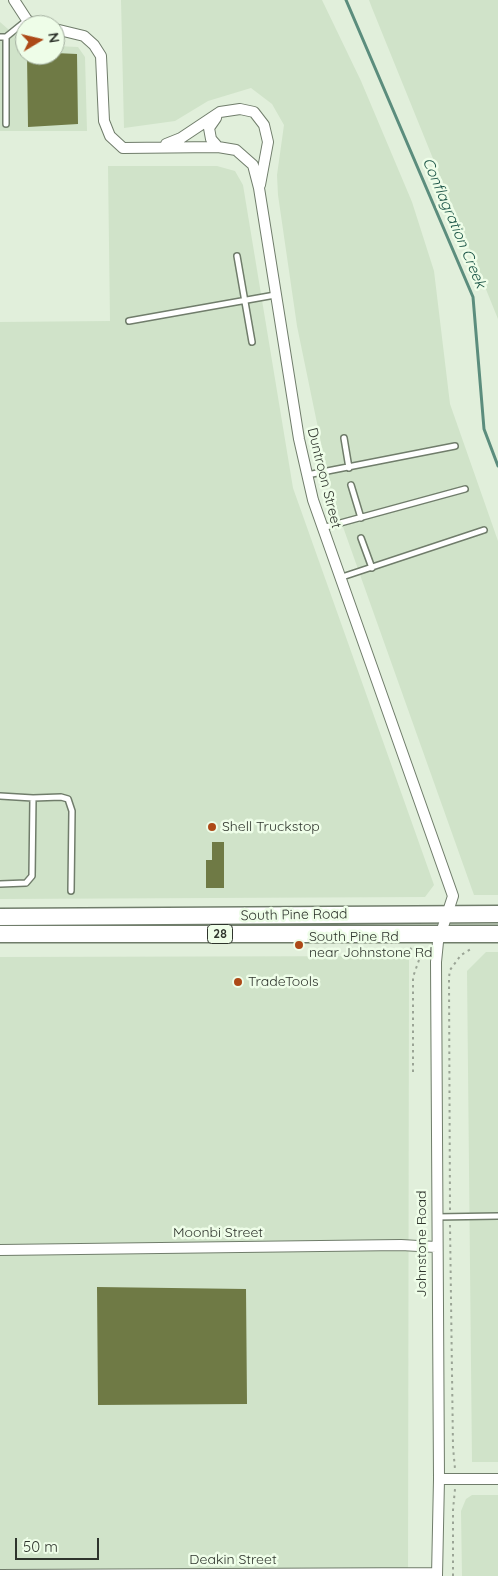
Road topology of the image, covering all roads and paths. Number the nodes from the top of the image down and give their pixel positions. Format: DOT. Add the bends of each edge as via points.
graph roads {
  1 [pos="14,0"];
  2 [pos="26,15"];
  3 [pos="15,31"];
  4 [pos="65,31"];
  5 [pos="3,37"];
  6 [pos="220,112"];
  7 [pos="6,124"];
  8 [pos="158,146"];
  9 [pos="218,147"];
  10 [pos="259,188"];
  11 [pos="237,256"];
  12 [pos="275,295"];
  13 [pos="245,301"];
  14 [pos="129,321"];
  15 [pos="252,342"];
  16 [pos="344,438"];
  17 [pos="454,446"];
  18 [pos="349,468"];
  19 [pos="307,475"];
  20 [pos="352,485"];
  21 [pos="465,489"];
  22 [pos="361,518"];
  23 [pos="322,528"];
  24 [pos="484,530"];
  25 [pos="361,538"];
  26 [pos="372,568"];
  27 [pos="339,578"];
  28 [pos="0,796"];
  29 [pos="33,798"];
  30 [pos="0,884"];
  31 [pos="71,891"];
  32 [pos="448,914"];
  33 [pos="498,914"];
  34 [pos="0,917"];
  35 [pos="0,934"];
  36 [pos="440,934"];
  37 [pos="498,934"];
  38 [pos="416,954"];
  39 [pos="413,1072"];
  40 [pos="498,1216"];
  41 [pos="436,1217"];
  42 [pos="436,1247"];
  43 [pos="0,1250"];
  44 [pos="439,1479"];
  45 [pos="498,1479"];
  46 [pos="455,1499"];
  47 [pos="0,1574"];
  48 [pos="437,1574"];
  49 [pos="222,1575"];
  50 [pos="242,1575"];
  51 [pos="453,1576"];
  1 -- 2 [label="street"];
  3 -- 5 [label="lane"];
  4 -- 8 [label="street, Duntroon Street" via="84,36 101,56 104,121 110,136 123,148"];
  5 -- 7 [label="lane"];
  6 -- 8 [label="street" via="181,138"];
  6 -- 9 [label="street" via="210,128 211,140"];
  6 -- 10 [label="street" via="240,109 254,112 264,125 268,142"];
  8 -- 9 [label="street, Duntroon Street"];
  9 -- 10 [label="street, Duntroon Street" via="236,150 253,165"];
  10 -- 12 [label="street, Duntroon Street"];
  11 -- 13 [label="lane"];
  12 -- 13 [label="lane"];
  12 -- 19 [label="street, Duntroon Street"];
  13 -- 14 [label="lane"];
  13 -- 15 [label="lane"];
  16 -- 18 [label="lane"];
  17 -- 18 [label="lane"];
  18 -- 19 [label="lane"];
  19 -- 23 [label="street, Duntroon Street"];
  20 -- 22 [label="lane"];
  21 -- 22 [label="lane"];
  22 -- 23 [label="lane"];
  23 -- 27 [label="street, Duntroon Street"];
  24 -- 26 [label="lane"];
  25 -- 26 [label="lane"];
  26 -- 27 [label="lane"];
  27 -- 32 [label="street, Duntroon Street" via="453,893"];
  28 -- 29 [label="lane"];
  29 -- 30 [label="lane" via="32,876 26,883"];
  29 -- 31 [label="lane" via="61,797 71,804"];
  32 -- 33 [label="highway, South Pine Road / 28"];
  32 -- 34 [label="highway, South Pine Road / 28"];
  32 -- 36 [label="street, Johnstone Road"];
  35 -- 36 [label="highway, South Pine Road / 28"];
  36 -- 37 [label="highway, South Pine Road / 28"];
  36 -- 41 [label="street, Johnstone Road" via="436,962"];
  38 -- 39 [label="path" via="419,960 413,977"];
  40 -- 41 [label="lane"];
  41 -- 42 [label="street, Johnstone Road"];
  42 -- 43 [label="street, Moonbi Street"];
  42 -- 44 [label="street, Johnstone Road"];
  44 -- 45 [label="street"];
  44 -- 48 [label="street, Johnstone Road"];
  46 -- 51 [label="path"];
  47 -- 49 [label="street, Deakin Street"];
  48 -- 50 [label="street, Deakin Street"];
  49 -- 50 [label="street, Deakin Street"];
}
